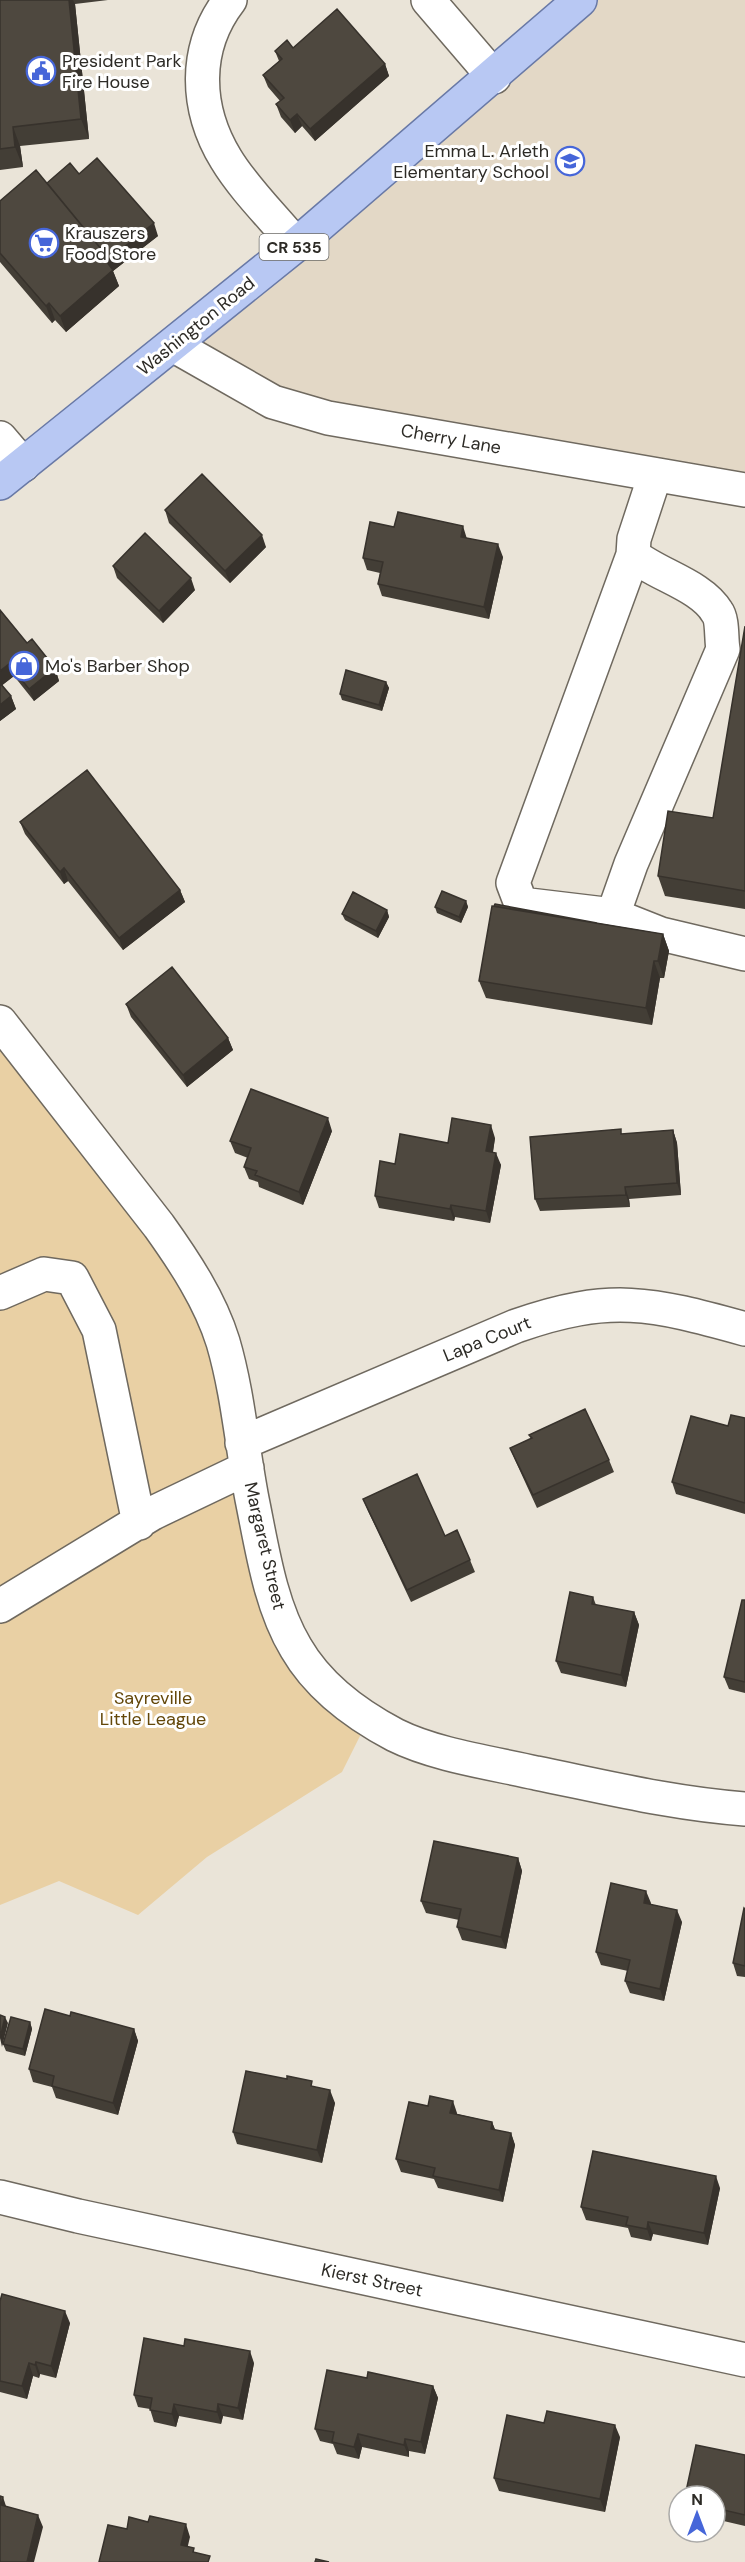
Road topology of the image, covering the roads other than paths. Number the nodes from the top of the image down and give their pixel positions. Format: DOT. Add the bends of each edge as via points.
graph roads {
  1 [pos="230,0"];
  2 [pos="428,0"];
  3 [pos="580,0"];
  4 [pos="494,77"];
  5 [pos="296,245"];
  6 [pos="173,345"];
  7 [pos="0,438"];
  8 [pos="12,474"];
  9 [pos="655,475"];
  10 [pos="745,490"];
  11 [pos="633,555"];
  12 [pos="613,915"];
  13 [pos="745,954"];
  14 [pos="0,1022"];
  15 [pos="0,1293"];
  16 [pos="745,1329"];
  17 [pos="244,1455"];
  18 [pos="139,1523"];
  19 [pos="0,1606"];
  20 [pos="745,1809"];
  21 [pos="0,2197"];
  22 [pos="745,2360"];
  1 -- 5 [label="street" via="220,12 205,47 200,83 208,121 226,160"];
  2 -- 4 [label="street"];
  3 -- 4 [label="main road, Washington Road / CR 535"];
  4 -- 5 [label="main road, Washington Road / CR 535"];
  5 -- 6 [label="main road, Washington Road / CR 535"];
  6 -- 8 [label="main road, Washington Road / CR 535"];
  6 -- 9 [label="street, Cherry Lane" via="273,402 328,418"];
  7 -- 8 [label="street"];
  9 -- 10 [label="street, Cherry Lane"];
  9 -- 11 [label="street" via="634,539"];
  11 -- 12 [label="street" via="649,568 690,587 718,612 723,649"];
  11 -- 12 [label="street" via="513,884 521,904"];
  12 -- 13 [label="street" via="661,934"];
  14 -- 17 [label="street, Margaret Street" via="182,1259 222,1340"];
  15 -- 18 [label="street" via="44,1274 72,1278 99,1330"];
  16 -- 17 [label="street, Lapa Court" via="637,1304 600,1304 555,1312 516,1326"];
  17 -- 18 [label="street, Lapa Court"];
  17 -- 20 [label="street, Margaret Street" via="262,1547 283,1621 297,1649 319,1678 368,1720 397,1736 485,1762 698,1806"];
  18 -- 19 [label="street, Lapa Court"];
  21 -- 22 [label="street, Kierst Street"];
}
